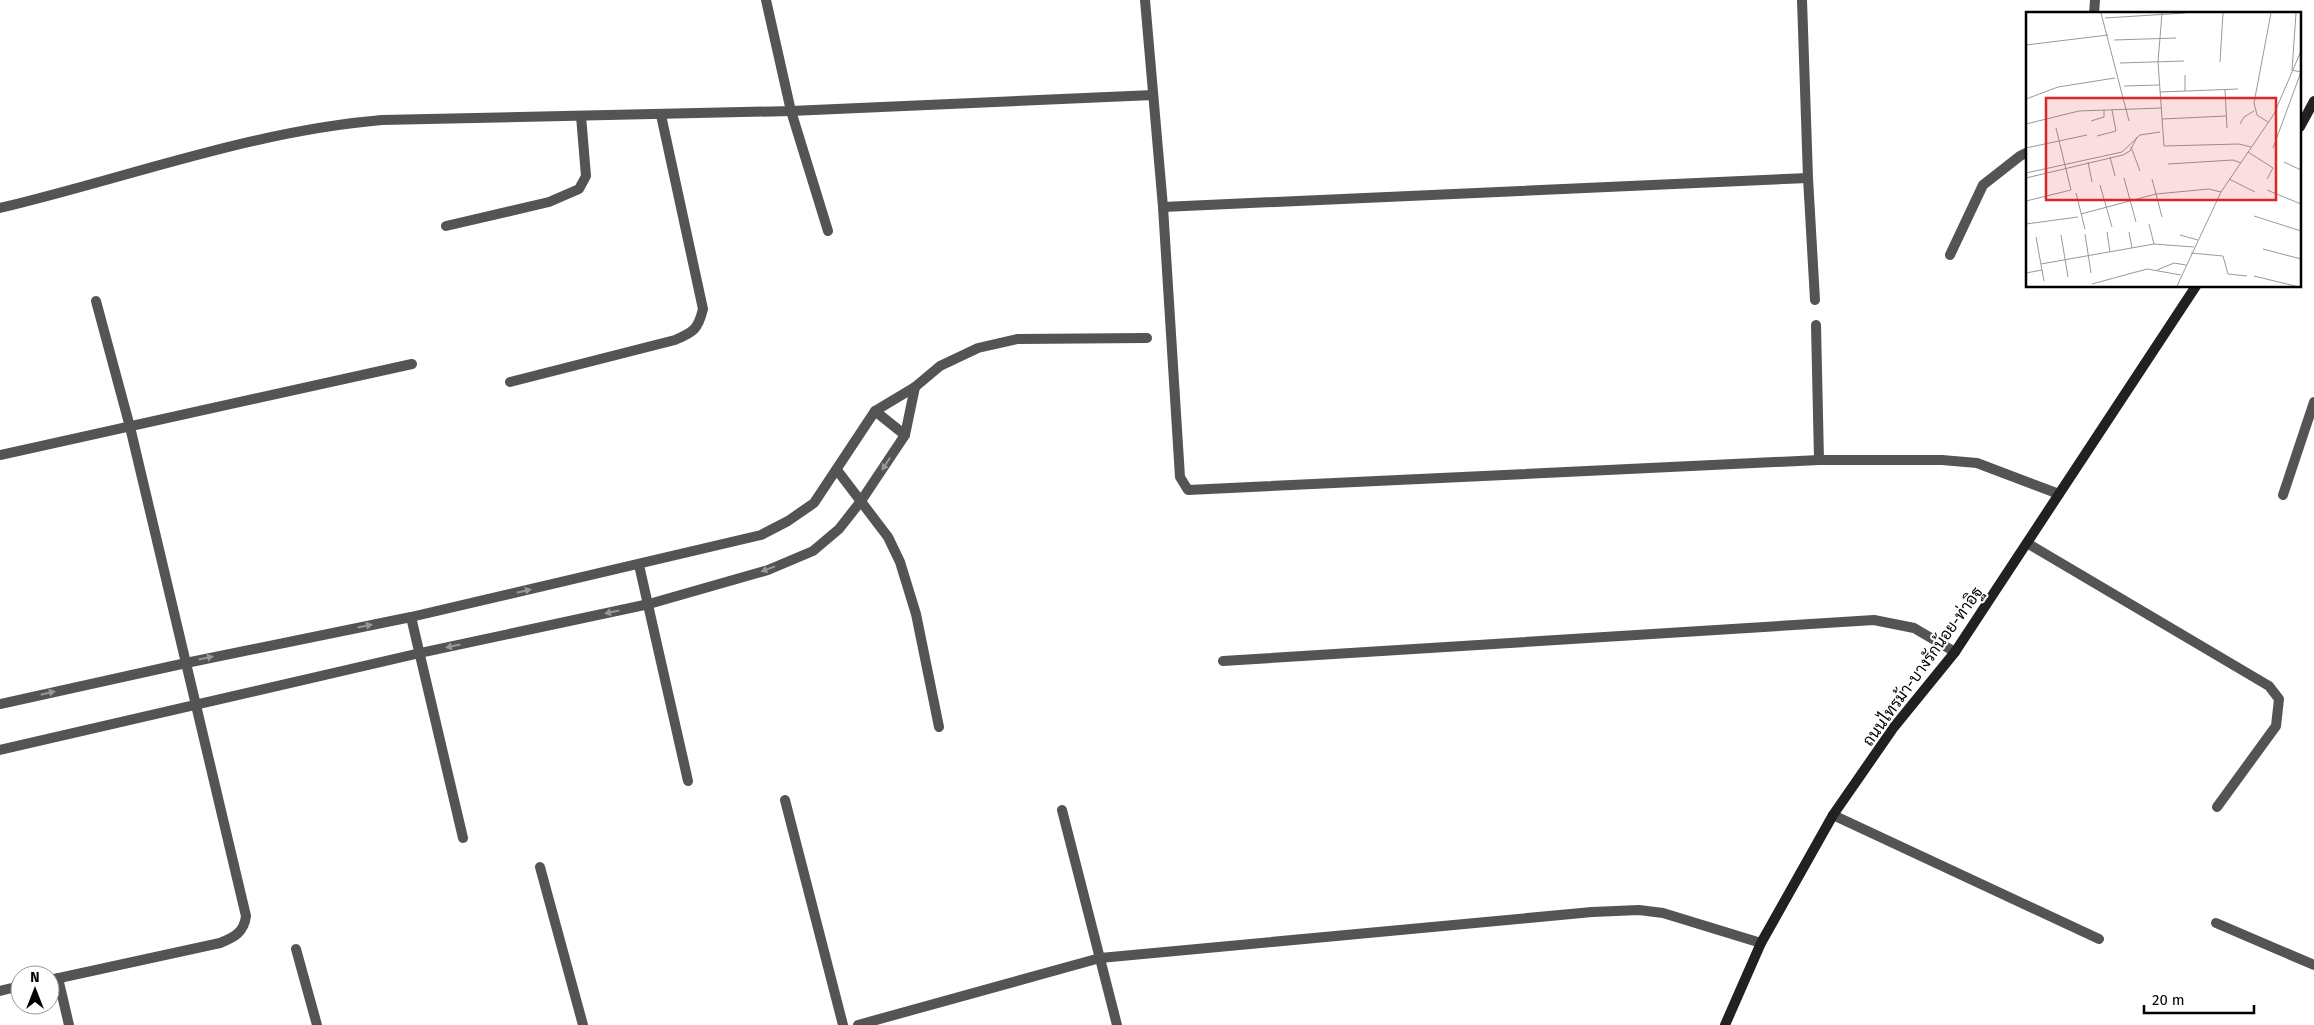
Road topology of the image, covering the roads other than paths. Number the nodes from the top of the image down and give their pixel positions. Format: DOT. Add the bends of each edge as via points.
graph roads {
  1 [pos="766,0"];
  2 [pos="1145,0"];
  3 [pos="1802,0"];
  4 [pos="1153,94"];
  5 [pos="2314,101"];
  6 [pos="790,111"];
  7 [pos="662,115"];
  8 [pos="581,116"];
  9 [pos="2302,123"];
  10 [pos="2026,153"];
  11 [pos="1808,178"];
  12 [pos="1163,207"];
  13 [pos="0,208"];
  14 [pos="446,226"];
  15 [pos="828,231"];
  16 [pos="1950,255"];
  17 [pos="2195,288"];
  18 [pos="1815,300"];
  19 [pos="96,301"];
  20 [pos="1816,325"];
  21 [pos="1146,338"];
  22 [pos="412,364"];
  23 [pos="510,382"];
  24 [pos="915,387"];
  25 [pos="2314,402"];
  26 [pos="875,411"];
  27 [pos="130,427"];
  28 [pos="905,435"];
  29 [pos="0,455"];
  30 [pos="1819,460"];
  31 [pos="836,470"];
  32 [pos="2059,494"];
  33 [pos="2283,495"];
  34 [pos="861,501"];
  35 [pos="2027,543"];
  36 [pos="639,565"];
  37 [pos="649,604"];
  38 [pos="411,617"];
  39 [pos="1955,652"];
  40 [pos="420,653"];
  41 [pos="1223,661"];
  42 [pos="186,662"];
  43 [pos="0,704"];
  44 [pos="196,705"];
  45 [pos="939,727"];
  46 [pos="0,750"];
  47 [pos="688,780"];
  48 [pos="784,800"];
  49 [pos="2217,807"];
  50 [pos="1062,810"];
  51 [pos="1834,815"];
  52 [pos="463,838"];
  53 [pos="540,867"];
  54 [pos="2216,923"];
  55 [pos="2099,939"];
  56 [pos="1761,943"];
  57 [pos="296,949"];
  58 [pos="1100,958"];
  59 [pos="2314,965"];
  60 [pos="60,978"];
  61 [pos="60,997"];
  62 [pos="69,1025"];
  63 [pos="317,1025"];
  64 [pos="583,1025"];
  65 [pos="843,1025"];
  66 [pos="858,1025"];
  67 [pos="1117,1025"];
  68 [pos="1725,1025"];
  1 -- 6 [label="street"];
  2 -- 4 [label="street"];
  3 -- 11 [label="street"];
  4 -- 6 [label="street"];
  4 -- 12 [label="street"];
  5 -- 9 [label="street"];
  6 -- 7 [label="street"];
  6 -- 15 [label="street"];
  7 -- 8 [label="street"];
  7 -- 23 [label="street" via="703,308 700,323 692,332 675,340"];
  8 -- 13 [label="street" via="332,124"];
  8 -- 14 [label="street" via="586,176 579,189 549,202"];
  10 -- 16 [label="street" via="1983,185"];
  11 -- 12 [label="street"];
  11 -- 18 [label="street"];
  12 -- 30 [label="street" via="1180,477 1188,490"];
  17 -- 32 [label="street, ถนนไทรม้า-บางรักน้อย-ท่าอิฐ"];
  19 -- 27 [label="street"];
  20 -- 30 [label="street"];
  21 -- 24 [label="street" via="1010,341 978,348 940,366"];
  22 -- 27 [label="street"];
  24 -- 26 [label="street"];
  24 -- 28 [label="street"];
  25 -- 33 [label="street"];
  26 -- 28 [label="street"];
  26 -- 31 [label="street"];
  27 -- 29 [label="street"];
  27 -- 42 [label="street"];
  28 -- 34 [label="street, one-way"];
  30 -- 32 [label="street" via="1978,463"];
  31 -- 34 [label="street"];
  31 -- 36 [label="street" via="814,503 761,535"];
  32 -- 35 [label="street, ถนนไทรม้า-บางรักน้อย-ท่าอิฐ"];
  34 -- 37 [label="street, one-way" via="840,529 813,551 768,570"];
  34 -- 45 [label="street" via="888,537 900,562 916,614"];
  35 -- 39 [label="street, ถนนไทรม้า-บางรักน้อย-ท่าอิฐ"];
  35 -- 49 [label="street" via="2269,686 2279,699 2276,726"];
  36 -- 37 [label="street"];
  38 -- 36 [label="street, one-way"];
  37 -- 40 [label="street, one-way"];
  37 -- 47 [label="street"];
  38 -- 40 [label="street"];
  42 -- 38 [label="street, one-way"];
  39 -- 41 [label="street" via="1914,628 1874,620"];
  39 -- 51 [label="street, ถนนไทรม้า-บางรักน้อย-ท่าอิฐ" via="1894,727"];
  40 -- 44 [label="street"];
  40 -- 52 [label="street"];
  43 -- 42 [label="street, one-way"];
  42 -- 44 [label="street"];
  44 -- 46 [label="street"];
  44 -- 60 [label="street" via="246,916 244,925 234,937 220,943"];
  48 -- 65 [label="street"];
  50 -- 58 [label="street"];
  51 -- 55 [label="street"];
  51 -- 56 [label="street, ถนนไทรม้า-บางรักน้อย-ท่าอิฐ"];
  53 -- 64 [label="street"];
  54 -- 59 [label="street"];
  56 -- 58 [label="street" via="1663,913 1639,910"];
  56 -- 68 [label="street, ถนนไทรม้า-บางรักน้อย-ท่าอิฐ"];
  57 -- 63 [label="street"];
  58 -- 66 [label="street"];
  58 -- 67 [label="street"];
  61 -- 62 [label="street"];
}
